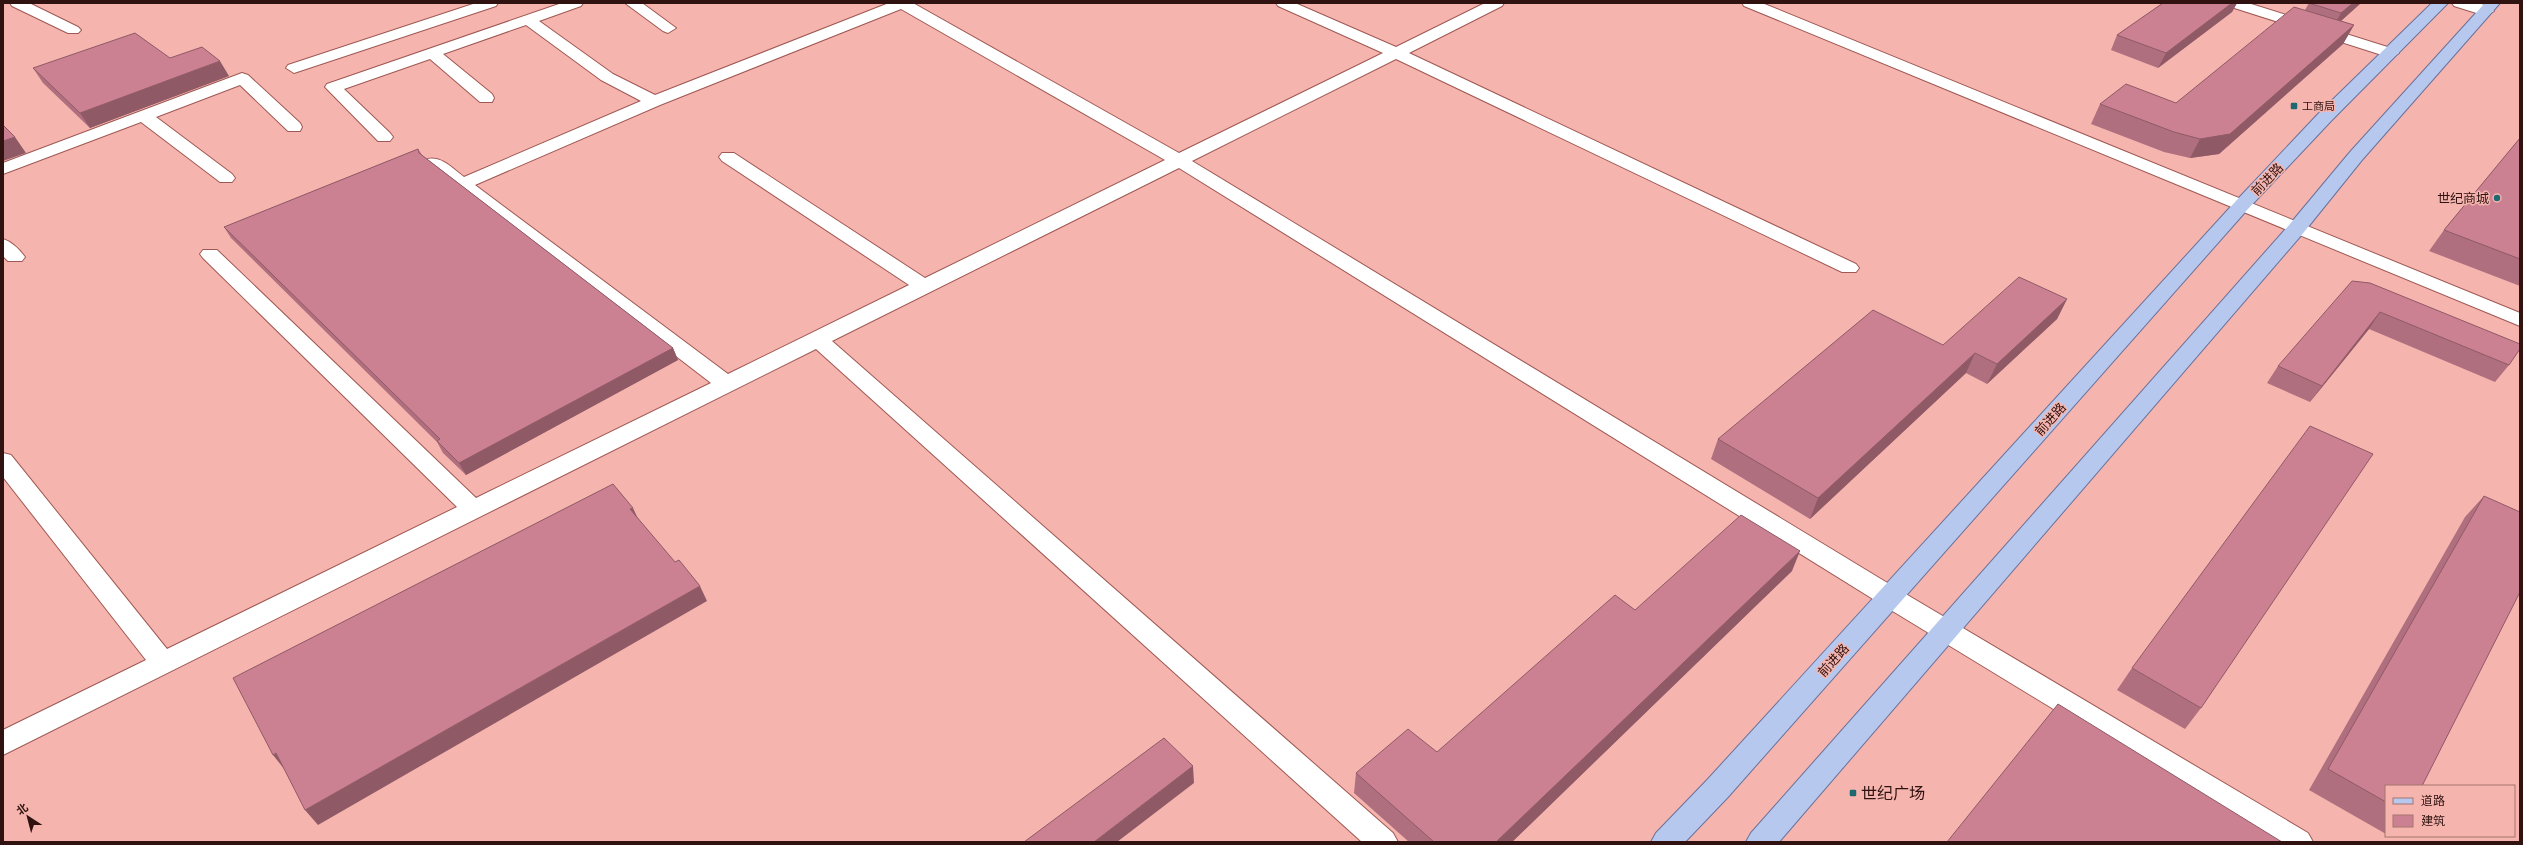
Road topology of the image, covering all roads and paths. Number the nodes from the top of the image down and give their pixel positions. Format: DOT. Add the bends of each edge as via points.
graph roads {
  1 [pos="17,3"];
  2 [pos="491,3"];
  3 [pos="576,3"];
  4 [pos="632,3"];
  5 [pos="902,3"];
  6 [pos="1283,3"];
  7 [pos="1497,3"];
  8 [pos="1749,3"];
  9 [pos="2233,3"];
  10 [pos="2441,3"];
  11 [pos="2459,3"];
  12 [pos="2490,7"];
  13 [pos="463,12"];
  14 [pos="527,20"];
  15 [pos="668,28"];
  16 [pos="73,30"];
  17 [pos="492,32"];
  18 [pos="432,53"];
  19 [pos="2391,53"];
  20 [pos="1396,54"];
  21 [pos="294,68"];
  22 [pos="486,98"];
  23 [pos="654,101"];
  24 [pos="144,116"];
  25 [pos="294,127"];
  26 [pos="384,137"];
  27 [pos="728,157"];
  28 [pos="1178,160"];
  29 [pos="434,163"];
  30 [pos="3,169"];
  31 [pos="226,178"];
  32 [pos="462,184"];
  33 [pos="2241,206"];
  34 [pos="2296,228"];
  35 [pos="210,254"];
  36 [pos="1849,268"];
  37 [pos="925,287"];
  38 [pos="2520,320"];
  39 [pos="818,340"];
  40 [pos="728,385"];
  41 [pos="3,461"];
  42 [pos="474,510"];
  43 [pos="1890,597"];
  44 [pos="1946,631"];
  45 [pos="164,664"];
  46 [pos="3,743"];
  47 [pos="1383,842"];
  48 [pos="1666,842"];
  49 [pos="1761,842"];
  50 [pos="2298,842"];
  1 -- 16 [label="street"];
  2 -- 13 [label="street"];
  3 -- 14 [label="street"];
  4 -- 15 [label="street"];
  5 -- 23 [label="street"];
  5 -- 28 [label="street"];
  6 -- 20 [label="street"];
  7 -- 20 [label="street"];
  8 -- 33 [label="street"];
  9 -- 19 [label="street"];
  10 -- 19 [label="main road, 前进路"];
  11 -- 12 [label="street"];
  12 -- 34 [label="main road" via="2356,156"];
  13 -- 17 [label="street"];
  13 -- 21 [label="street"];
  14 -- 17 [label="street"];
  14 -- 23 [label="street" via="607,77"];
  17 -- 18 [label="street"];
  18 -- 22 [label="street"];
  18 -- 26 [label="street" via="333,87"];
  19 -- 33 [label="main road, 前进路"];
  20 -- 28 [label="street"];
  20 -- 36 [label="street"];
  23 -- 32 [label="street"];
  24 -- 25 [label="street" via="242,78"];
  24 -- 30 [label="street"];
  24 -- 31 [label="street"];
  27 -- 37 [label="street"];
  28 -- 37 [label="street"];
  28 -- 43 [label="street"];
  29 -- 32 [label="street"];
  32 -- 40 [label="street"];
  33 -- 34 [label="street"];
  33 -- 43 [label="main road, 前进路"];
  34 -- 38 [label="street"];
  34 -- 44 [label="main road"];
  35 -- 42 [label="street"];
  37 -- 39 [label="street"];
  39 -- 40 [label="street"];
  39 -- 47 [label="street"];
  40 -- 42 [label="street"];
  41 -- 45 [label="street"];
  42 -- 45 [label="street"];
  43 -- 44 [label="street"];
  43 -- 48 [label="main road, 前进路"];
  44 -- 49 [label="main road"];
  44 -- 50 [label="street"];
  45 -- 46 [label="street"];
}
